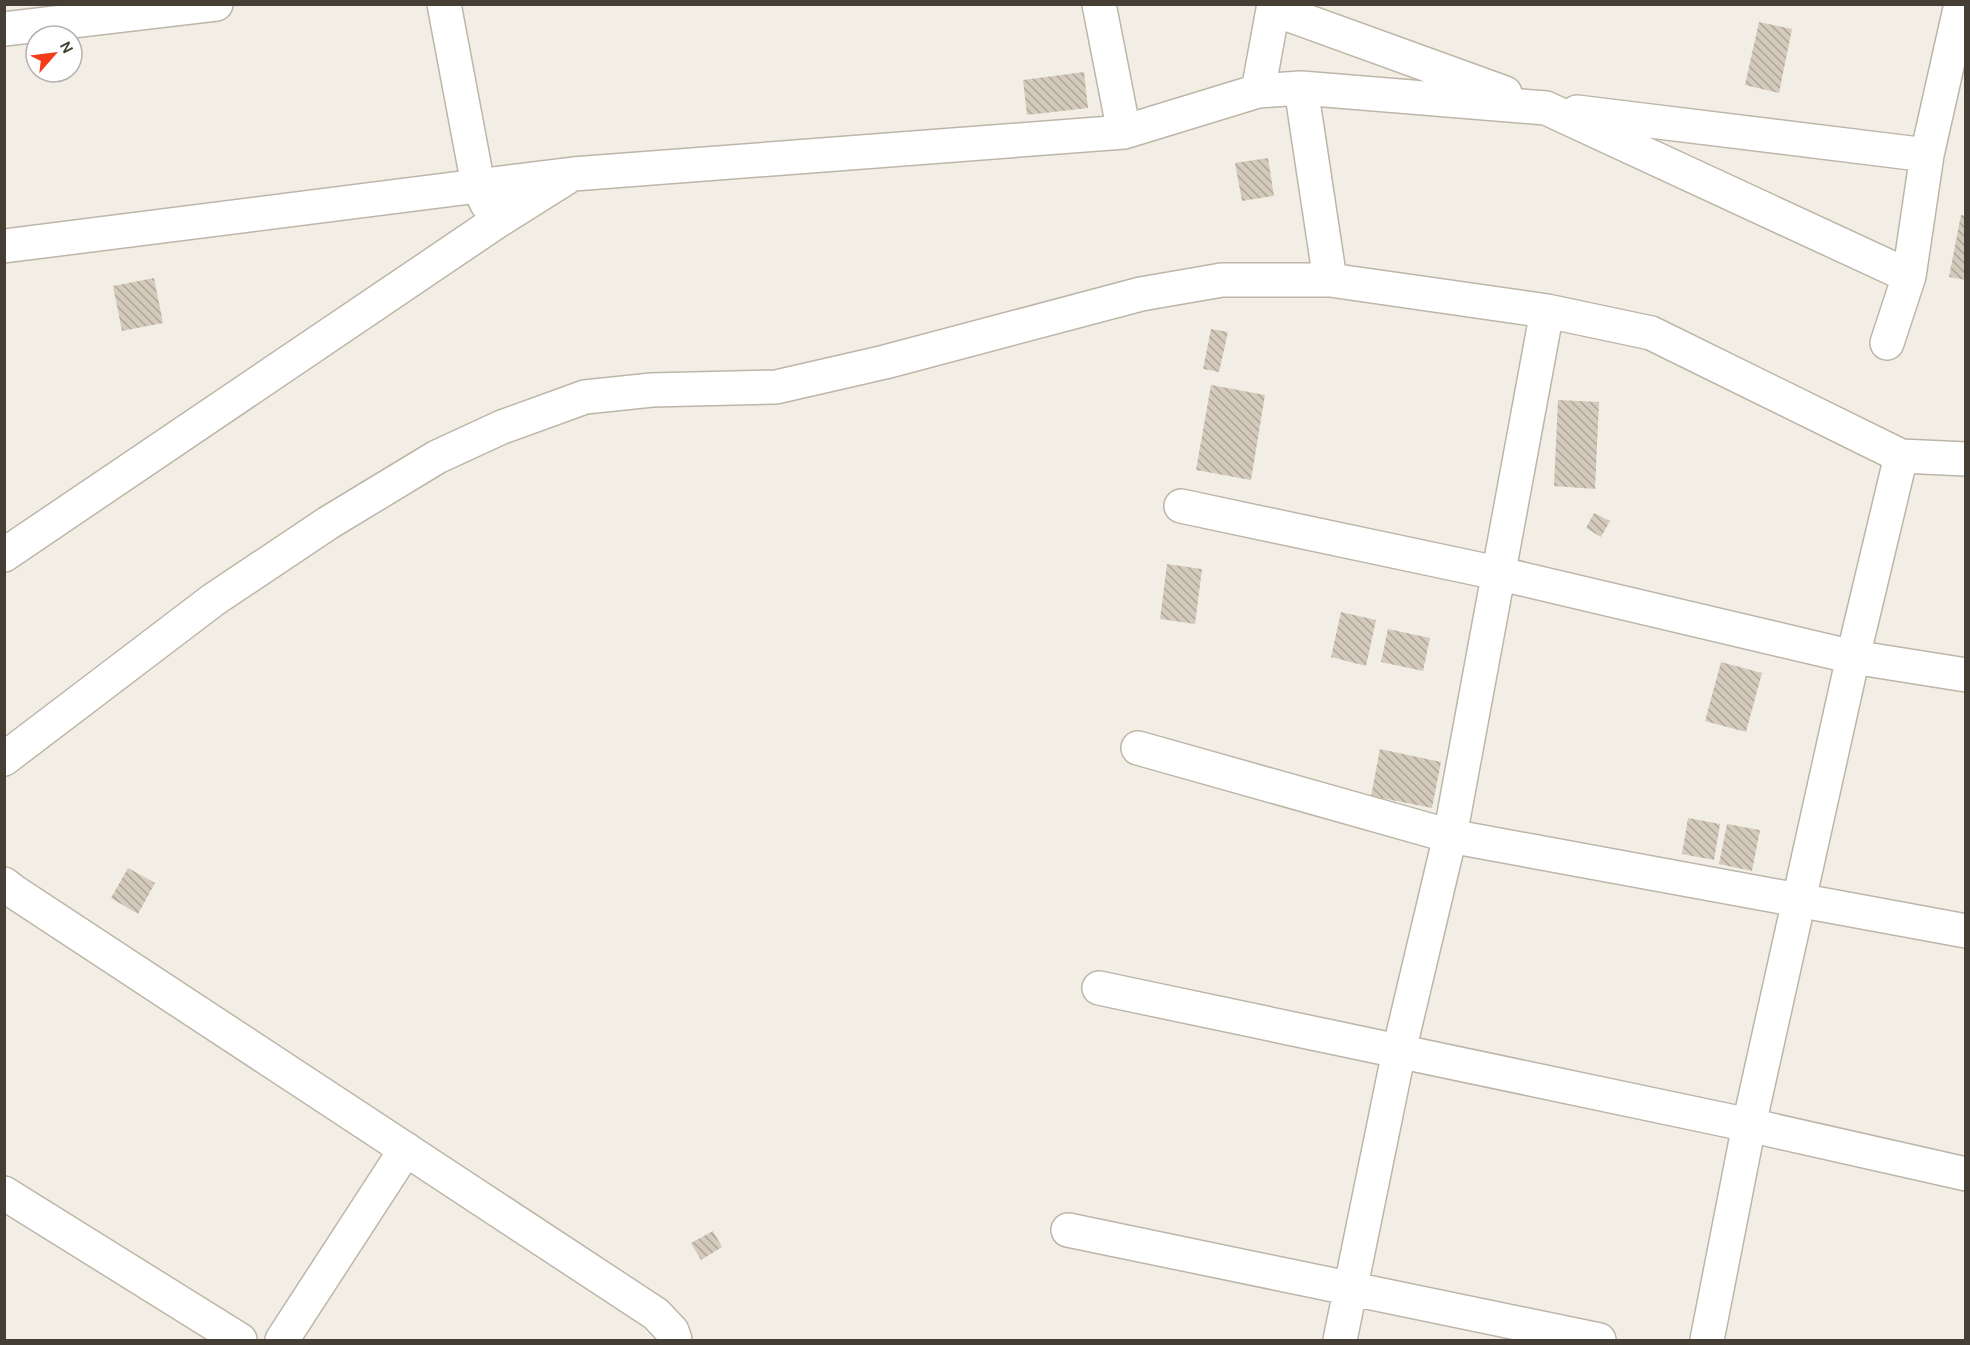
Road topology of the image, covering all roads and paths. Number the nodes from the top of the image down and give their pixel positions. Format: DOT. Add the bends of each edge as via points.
graph roads {
  1 [pos="216,4"];
  2 [pos="444,4"];
  3 [pos="1099,4"];
  4 [pos="1961,4"];
  5 [pos="1274,7"];
  6 [pos="4,29"];
  7 [pos="1301,88"];
  8 [pos="1258,91"];
  9 [pos="1546,108"];
  10 [pos="1124,132"];
  11 [pos="1927,155"];
  12 [pos="573,174"];
  13 [pos="478,185"];
  14 [pos="496,222"];
  15 [pos="4,246"];
  16 [pos="1909,276"];
  17 [pos="1330,280"];
  18 [pos="1547,311"];
  19 [pos="1887,343"];
  20 [pos="1901,456"];
  21 [pos="1965,459"];
  22 [pos="1181,506"];
  23 [pos="4,555"];
  24 [pos="1497,573"];
  25 [pos="1853,657"];
  26 [pos="1965,675"];
  27 [pos="1138,748"];
  28 [pos="4,759"];
  29 [pos="1450,836"];
  30 [pos="4,884"];
  31 [pos="1799,900"];
  32 [pos="1965,931"];
  33 [pos="1099,988"];
  34 [pos="1399,1051"];
  35 [pos="1749,1125"];
  36 [pos="406,1149"];
  37 [pos="1965,1174"];
  38 [pos="4,1193"];
  39 [pos="1068,1230"];
  40 [pos="1350,1289"];
  41 [pos="240,1341"];
  42 [pos="282,1341"];
  43 [pos="675,1341"];
  44 [pos="1340,1341"];
  45 [pos="1599,1341"];
  46 [pos="1707,1341"];
  1 -- 6 [label="street"];
  2 -- 13 [label="street"];
  3 -- 10 [label="street"];
  4 -- 11 [label="street"];
  5 -- 8 [label="street"];
  5 -- 9 [label="street"];
  7 -- 8 [label="street"];
  7 -- 9 [label="street"];
  7 -- 17 [label="street"];
  8 -- 10 [label="street"];
  9 -- 11 [label="street"];
  9 -- 16 [label="street"];
  10 -- 12 [label="street"];
  11 -- 16 [label="street"];
  12 -- 13 [label="street"];
  12 -- 14 [label="street"];
  13 -- 14 [label="street"];
  13 -- 15 [label="street"];
  14 -- 23 [label="street"];
  16 -- 19 [label="street"];
  17 -- 18 [label="street"];
  17 -- 28 [label="street" via="1222,280 1141,294 776,387 652,390 585,397 502,427 437,457 328,523 213,600"];
  18 -- 20 [label="street" via="1651,333"];
  18 -- 24 [label="street"];
  20 -- 21 [label="street"];
  20 -- 25 [label="street"];
  22 -- 24 [label="street"];
  24 -- 25 [label="street"];
  24 -- 29 [label="street"];
  25 -- 26 [label="street"];
  25 -- 31 [label="street"];
  27 -- 29 [label="street"];
  29 -- 31 [label="street"];
  29 -- 34 [label="street"];
  30 -- 36 [label="street"];
  31 -- 32 [label="street"];
  31 -- 35 [label="street"];
  33 -- 34 [label="street"];
  34 -- 35 [label="street"];
  34 -- 40 [label="street"];
  35 -- 37 [label="street"];
  35 -- 46 [label="street"];
  36 -- 42 [label="street"];
  36 -- 43 [label="street" via="656,1314 672,1331"];
  38 -- 41 [label="street"];
  39 -- 40 [label="street"];
  40 -- 44 [label="street"];
  40 -- 45 [label="street"];
}
